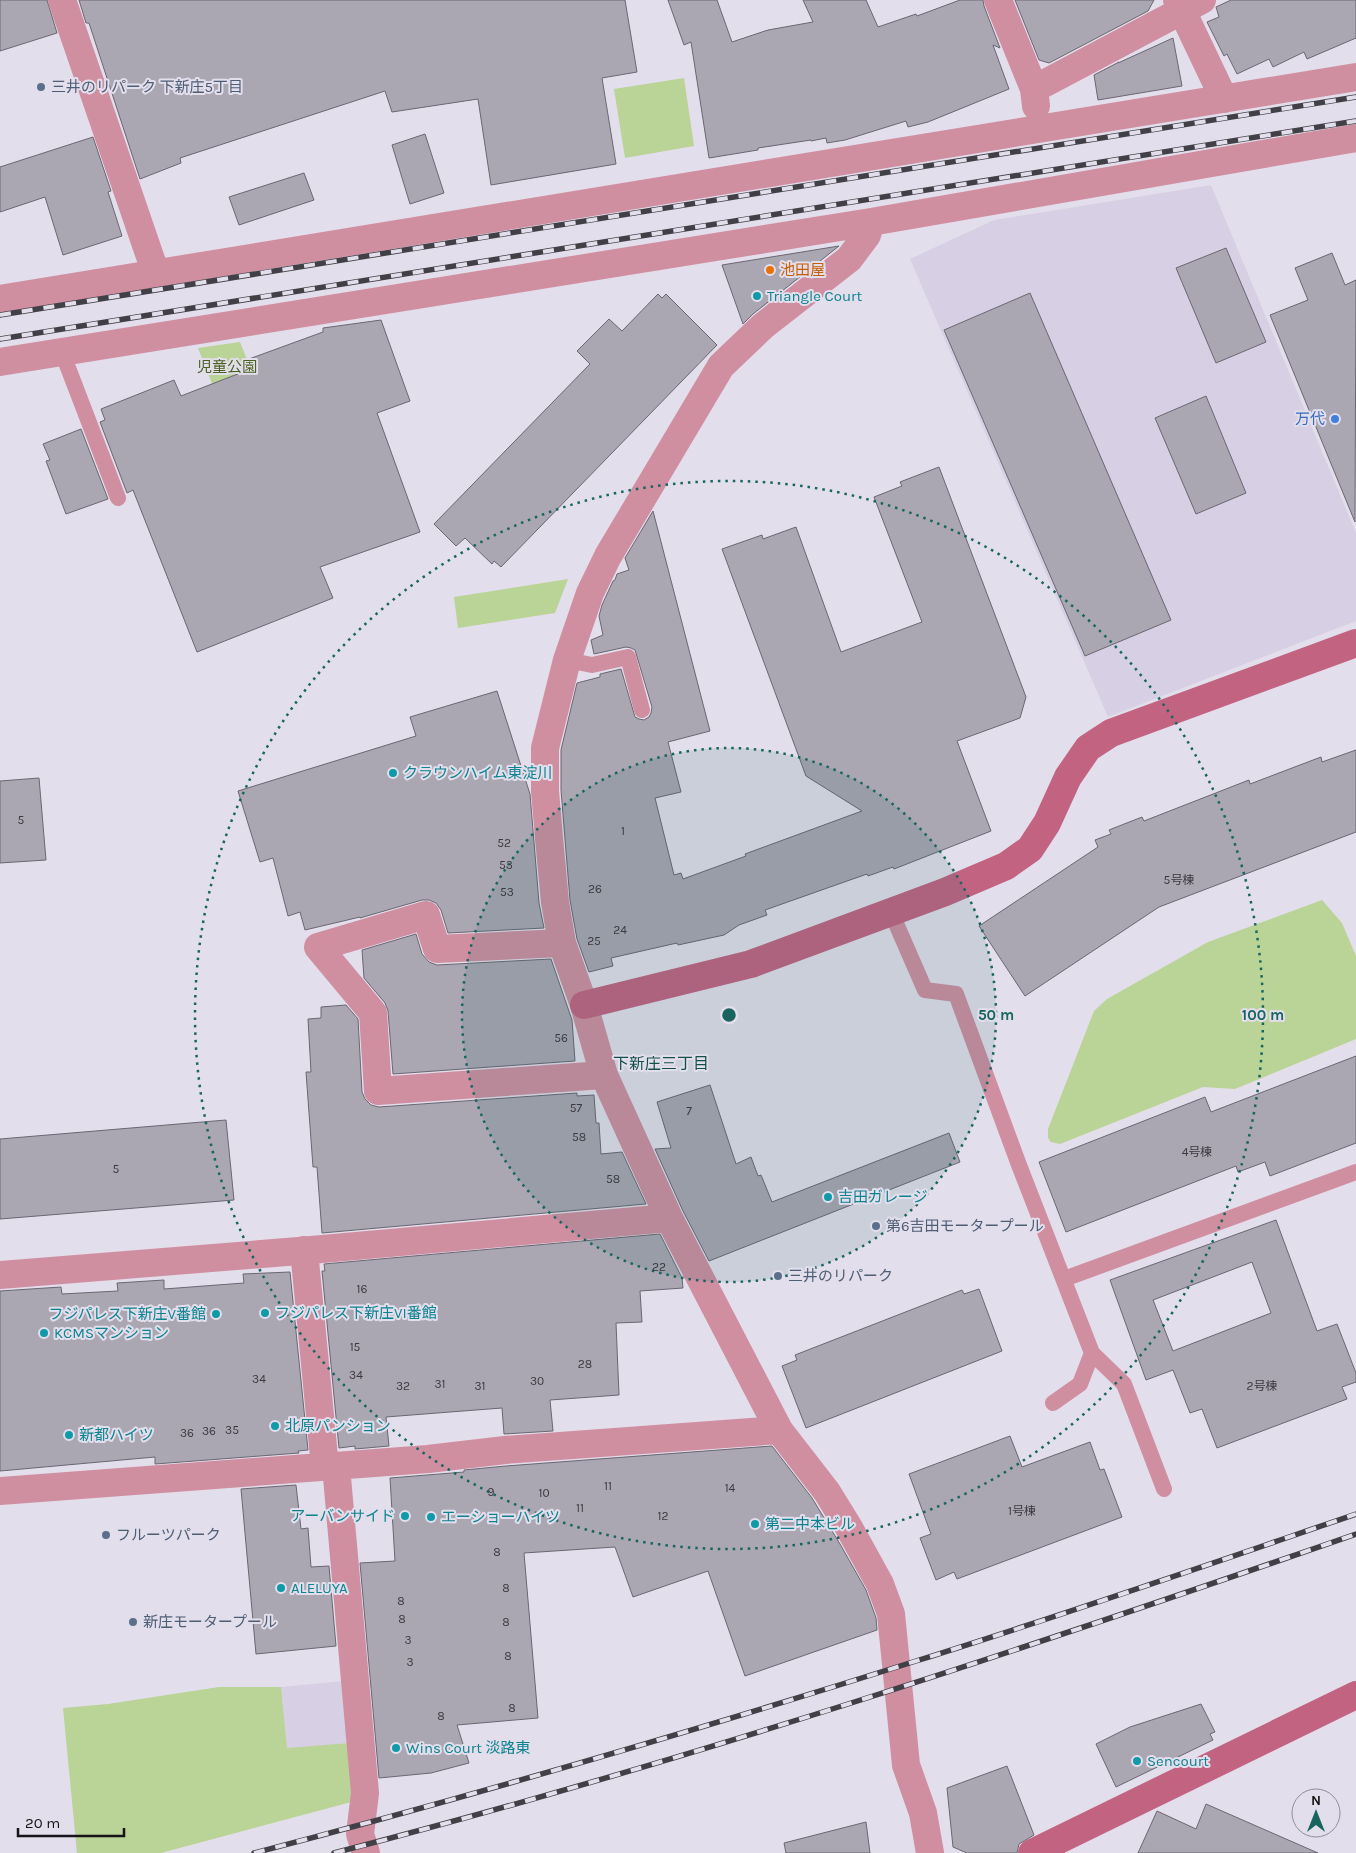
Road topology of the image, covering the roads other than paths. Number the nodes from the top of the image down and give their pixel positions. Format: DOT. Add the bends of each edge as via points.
graph roads {
  1 [pos="62,0"];
  2 [pos="998,0"];
  3 [pos="1187,4"];
  4 [pos="1356,78"];
  5 [pos="1034,89"];
  6 [pos="1224,100"];
  7 [pos="1040,129"];
  8 [pos="1356,138"];
  9 [pos="871,222"];
  10 [pos="156,274"];
  11 [pos="0,298"];
  12 [pos="62,352"];
  13 [pos="0,362"];
  14 [pos="118,498"];
  15 [pos="1356,643"];
  16 [pos="567,660"];
  17 [pos="642,710"];
  18 [pos="892,912"];
  19 [pos="562,943"];
  20 [pos="584,1005"];
  21 [pos="604,1074"];
  22 [pos="1356,1172"];
  23 [pos="669,1218"];
  24 [pos="304,1250"];
  25 [pos="0,1275"];
  26 [pos="1064,1279"];
  27 [pos="1092,1353"];
  28 [pos="1053,1403"];
  29 [pos="778,1430"];
  30 [pos="330,1466"];
  31 [pos="1164,1489"];
  32 [pos="0,1491"];
  33 [pos="1356,1695"];
  34 [pos="366,1853"];
  35 [pos="930,1853"];
  36 [pos="1032,1853"];
  1 -- 10 [label="street"];
  2 -- 5 [label="street"];
  3 -- 5 [label="street"];
  3 -- 6 [label="street"];
  4 -- 6 [label="street"];
  5 -- 7 [label="street"];
  6 -- 7 [label="street"];
  7 -- 10 [label="street"];
  8 -- 9 [label="street"];
  9 -- 12 [label="street"];
  9 -- 16 [label="street" via="849,259 763,326 721,366 608,556 590,593"];
  10 -- 11 [label="street"];
  12 -- 13 [label="street"];
  12 -- 14 [label="lane"];
  15 -- 18 [label="street" via="1110,733 1088,748 1068,777 1047,823 1030,849 1006,866"];
  16 -- 17 [label="lane" via="592,665 628,657"];
  16 -- 19 [label="street" via="545,748 545,791"];
  18 -- 20 [label="street" via="751,964"];
  18 -- 26 [label="lane" via="925,990 956,994"];
  19 -- 20 [label="street"];
  19 -- 21 [label="street" via="437,949 426,915 318,947 373,1013 378,1091"];
  20 -- 21 [label="street"];
  21 -- 23 [label="street"];
  22 -- 26 [label="lane"];
  23 -- 24 [label="street"];
  23 -- 29 [label="street"];
  24 -- 25 [label="street"];
  24 -- 30 [label="street"];
  26 -- 27 [label="lane"];
  27 -- 28 [label="lane" via="1080,1384"];
  27 -- 31 [label="lane" via="1124,1384"];
  29 -- 30 [label="street"];
  29 -- 35 [label="street" via="827,1492 880,1584 892,1614 906,1765 923,1813"];
  30 -- 32 [label="street"];
  30 -- 34 [label="street" via="365,1792 360,1834"];
  33 -- 36 [label="street"];
}
